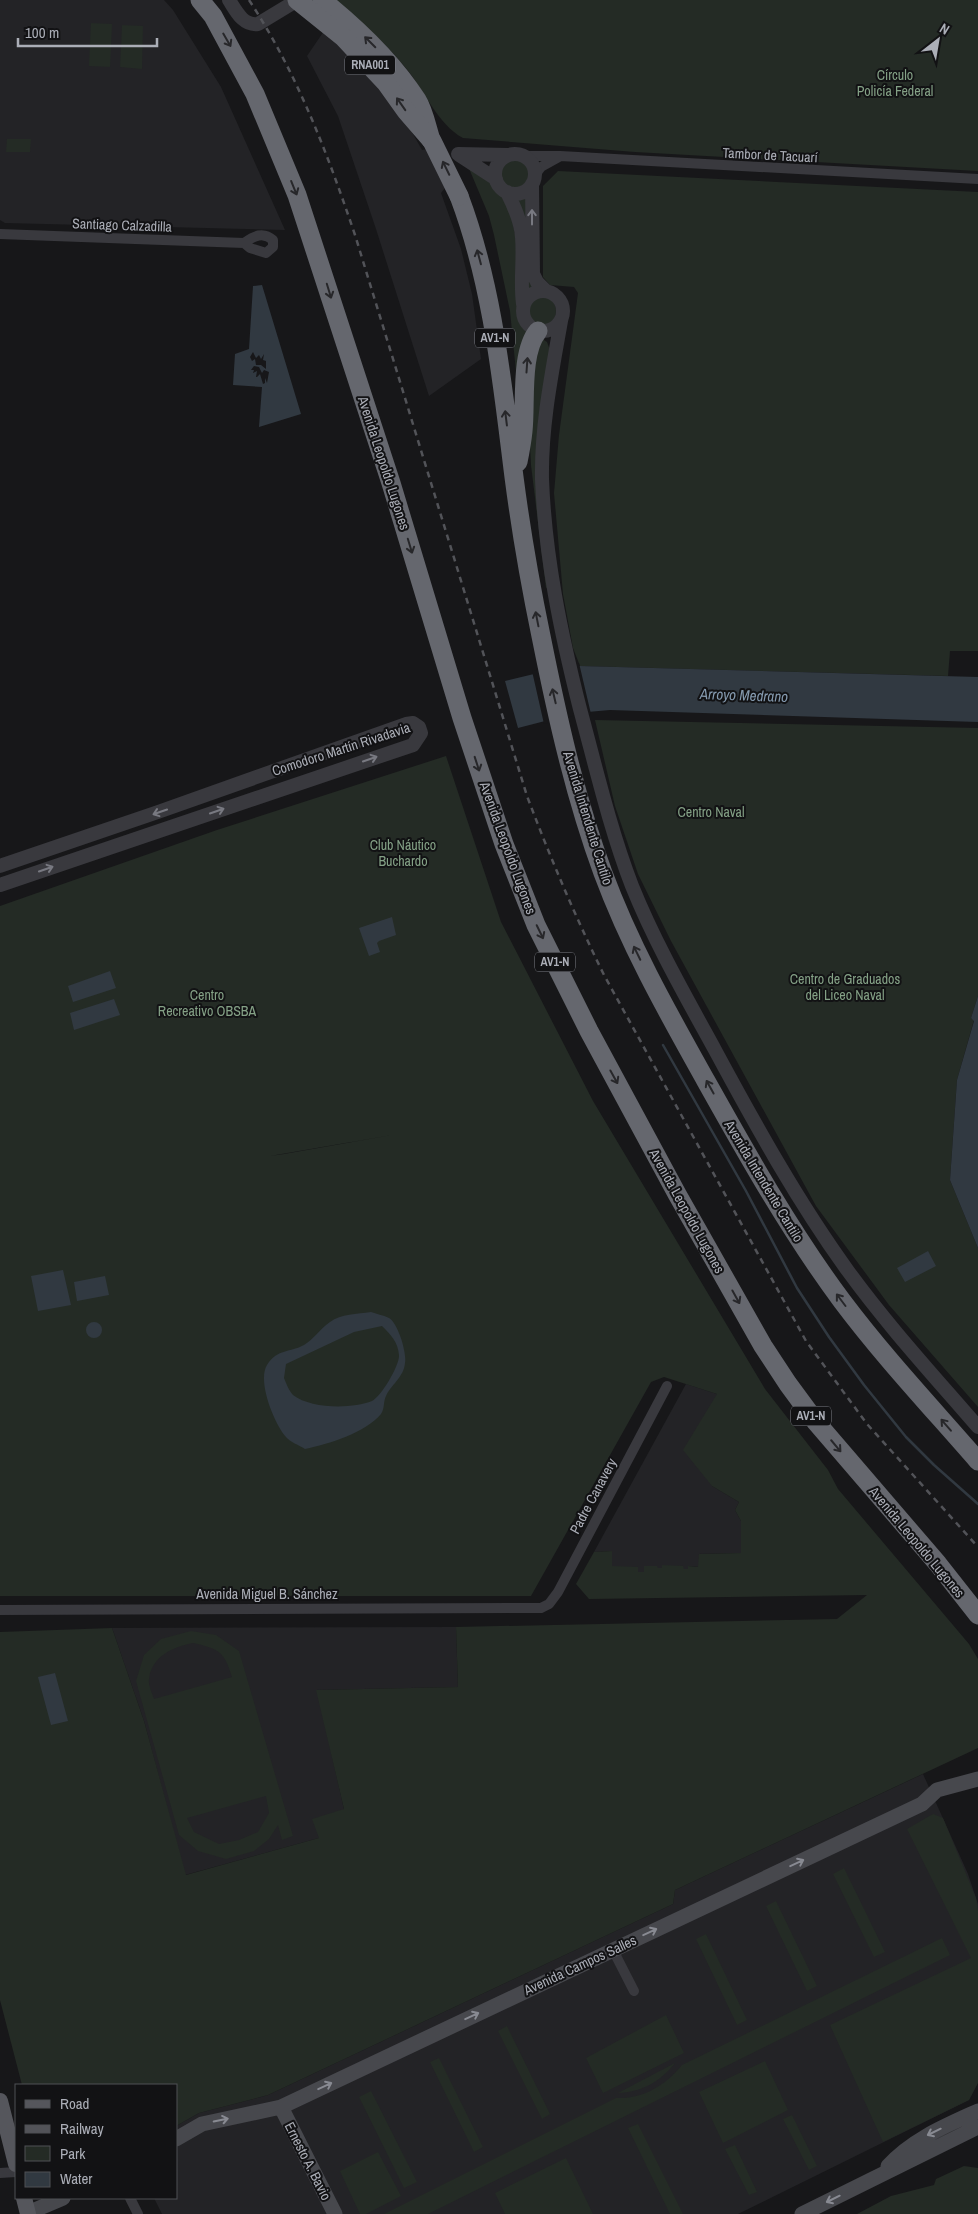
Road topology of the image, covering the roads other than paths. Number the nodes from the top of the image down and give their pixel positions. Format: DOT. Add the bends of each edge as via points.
graph roads {
  1 [pos="200,0"];
  2 [pos="322,0"];
  3 [pos="231,1"];
  4 [pos="294,2"];
  5 [pos="432,142"];
  6 [pos="508,155"];
  7 [pos="525,156"];
  8 [pos="560,156"];
  9 [pos="496,179"];
  10 [pos="978,179"];
  11 [pos="534,180"];
  12 [pos="507,192"];
  13 [pos="0,234"];
  14 [pos="244,243"];
  15 [pos="546,291"];
  16 [pos="524,304"];
  17 [pos="561,321"];
  18 [pos="540,331"];
  19 [pos="555,356"];
  20 [pos="515,483"];
  21 [pos="183,803"];
  22 [pos="190,820"];
  23 [pos="0,866"];
  24 [pos="0,885"];
  25 [pos="667,1386"];
  26 [pos="978,1427"];
  27 [pos="978,1461"];
  28 [pos="534,1609"];
  29 [pos="0,1610"];
  30 [pos="978,1616"];
  31 [pos="978,1779"];
  32 [pos="613,1950"];
  33 [pos="634,1991"];
  34 [pos="0,2101"];
  35 [pos="281,2107"];
  36 [pos="978,2111"];
  37 [pos="978,2127"];
  38 [pos="178,2137"];
  39 [pos="15,2160"];
  40 [pos="15,2172"];
  41 [pos="0,2173"];
  42 [pos="880,2175"];
  43 [pos="59,2199"];
  44 [pos="130,2199"];
  45 [pos="27,2208"];
  46 [pos="138,2214"];
  47 [pos="335,2214"];
  48 [pos="802,2214"];
  1 -- 30 [label="highway, Avenida Leopoldo Lugones / AV1-N, one-way" via="213,16 255,94 297,195 391,483 462,718 504,844 536,925 594,1040 763,1346 816,1422 938,1564"];
  5 -- 2 [label="highway, one-way" via="418,102 400,78 376,48"];
  3 -- 4 [label="street" via="243,20 252,25"];
  5 -- 4 [label="highway, RNA001, one-way, bridge" via="364,58 343,37"];
  20 -- 5 [label="highway, Avenida Intendente Cantilo / AV1-N, one-way, bridge" via="487,290 471,228"];
  6 -- 7 [label="street"];
  6 -- 9 [label="street" via="498,162"];
  6 -- 9 [label="street" via="458,154"];
  7 -- 8 [label="street, Tambor de Tacuarí"];
  7 -- 11 [label="street" via="532,165"];
  8 -- 10 [label="street, Tambor de Tacuarí"];
  8 -- 11 [label="street" via="541,167"];
  9 -- 12 [label="street"];
  11 -- 12 [label="street" via="524,191"];
  15 -- 11 [label="street, one-way" via="533,274"];
  12 -- 16 [label="street" via="522,236 521,289"];
  13 -- 14 [label="street, Santiago Calzadilla"];
  15 -- 16 [label="street" via="528,296"];
  15 -- 17 [label="street" via="560,299"];
  16 -- 18 [label="street" via="522,313 525,321"];
  17 -- 18 [label="street" via="550,330"];
  17 -- 19 [label="street, Avenida Intendente Cantilo"];
  18 -- 19 [label="street" via="551,342"];
  20 -- 18 [label="highway, one-way" via="523,433 528,353 533,337"];
  19 -- 26 [label="street, Avenida Intendente Cantilo" via="542,477 555,596 605,805 633,889 674,975 809,1214 848,1272 914,1355"];
  27 -- 20 [label="highway, Avenida Intendente Cantilo / AV1-N, one-way" via="852,1315 803,1247 766,1188 633,944 594,848 577,789 526,562"];
  21 -- 22 [label="street"];
  22 -- 21 [label="street, Comodoro Martín Rivadavia, one-way" via="413,745 421,733 419,727 413,723 406,724"];
  21 -- 23 [label="street, Comodoro Martín Rivadavia, one-way"];
  24 -- 22 [label="street, Comodoro Martín Rivadavia, one-way"];
  25 -- 28 [label="street, Padre Canavery" via="558,1592 549,1604"];
  28 -- 29 [label="street, Avenida Miguel B. Sánchez"];
  32 -- 31 [label="main road, Avenida Campos Salles, one-way" via="922,1804 937,1790"];
  32 -- 33 [label="street"];
  35 -- 32 [label="main road, Avenida Campos Salles, one-way"];
  34 -- 39 [label="main road"];
  38 -- 35 [label="main road, Avenida Campos Salles, one-way" via="202,2124"];
  35 -- 47 [label="main road, Ernesto A. Bavio"];
  36 -- 42 [label="main road, one-way" via="928,2134 898,2155"];
  37 -- 42 [label="main road"];
  40 -- 41 [label="street"];
  42 -- 48 [label="main road, one-way"];
  43 -- 45 [label="main road"];
  44 -- 46 [label="street"];
}
